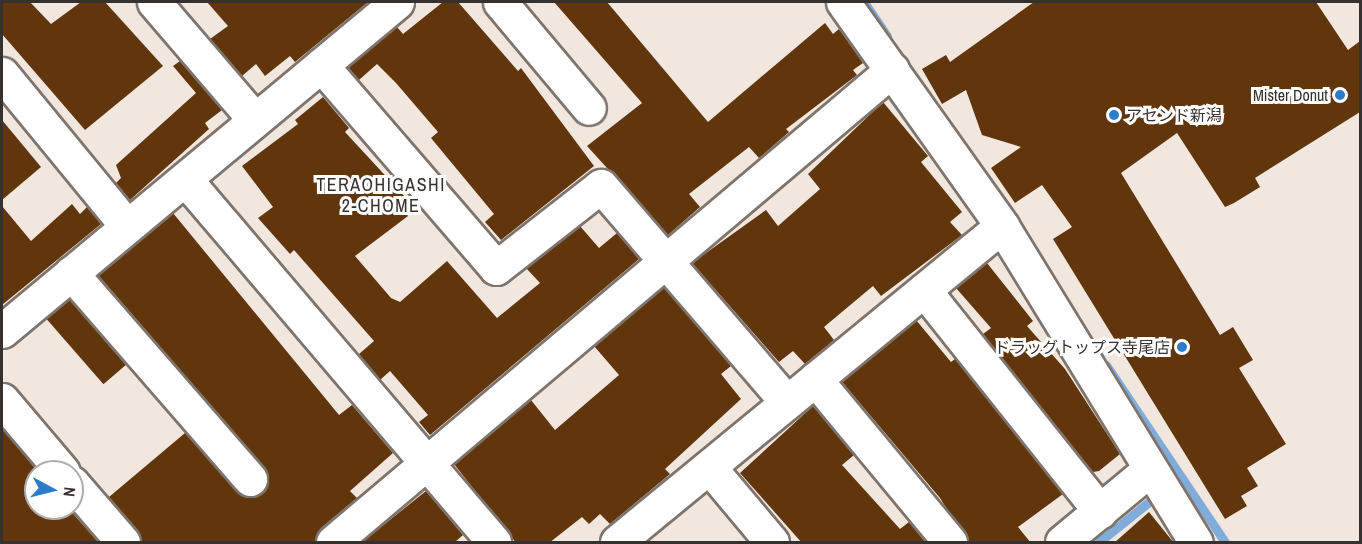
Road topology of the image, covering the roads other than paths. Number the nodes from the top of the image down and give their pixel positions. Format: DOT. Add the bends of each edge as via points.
graph roads {
  1 [pos="154,2"];
  2 [pos="500,2"];
  3 [pos="843,2"];
  4 [pos="391,4"];
  5 [pos="321,65"];
  6 [pos="892,70"];
  7 [pos="2,74"];
  8 [pos="589,108"];
  9 [pos="255,120"];
  10 [pos="185,179"];
  11 [pos="127,226"];
  12 [pos="1002,226"];
  13 [pos="666,261"];
  14 [pos="71,273"];
  15 [pos="924,290"];
  16 [pos="2,328"];
  17 [pos="815,379"];
  18 [pos="2,400"];
  19 [pos="787,402"];
  20 [pos="53,460"];
  21 [pos="426,465"];
  22 [pos="709,467"];
  23 [pos="1150,469"];
  24 [pos="250,479"];
  25 [pos="84,497"];
  26 [pos="1100,511"];
  27 [pos="123,543"];
  28 [pos="333,543"];
  29 [pos="494,543"];
  30 [pos="617,543"];
  31 [pos="772,543"];
  32 [pos="950,543"];
  33 [pos="1062,543"];
  34 [pos="1196,543"];
  1 -- 9 [label="street"];
  2 -- 8 [label="street"];
  3 -- 6 [label="street"];
  4 -- 5 [label="street"];
  5 -- 9 [label="street"];
  5 -- 13 [label="street" via="496,268 601,186"];
  6 -- 12 [label="street"];
  6 -- 13 [label="street"];
  7 -- 11 [label="street"];
  9 -- 10 [label="street"];
  10 -- 11 [label="street"];
  10 -- 21 [label="street"];
  11 -- 14 [label="street"];
  12 -- 15 [label="street"];
  12 -- 23 [label="street"];
  13 -- 19 [label="street"];
  13 -- 21 [label="street"];
  14 -- 16 [label="street"];
  14 -- 24 [label="street"];
  15 -- 17 [label="street"];
  15 -- 26 [label="street"];
  17 -- 19 [label="street"];
  17 -- 32 [label="street"];
  18 -- 20 [label="street"];
  19 -- 22 [label="street"];
  21 -- 28 [label="street"];
  21 -- 29 [label="street"];
  22 -- 30 [label="street"];
  22 -- 31 [label="street"];
  23 -- 26 [label="street"];
  23 -- 34 [label="street"];
  25 -- 27 [label="street"];
  26 -- 33 [label="street"];
}
